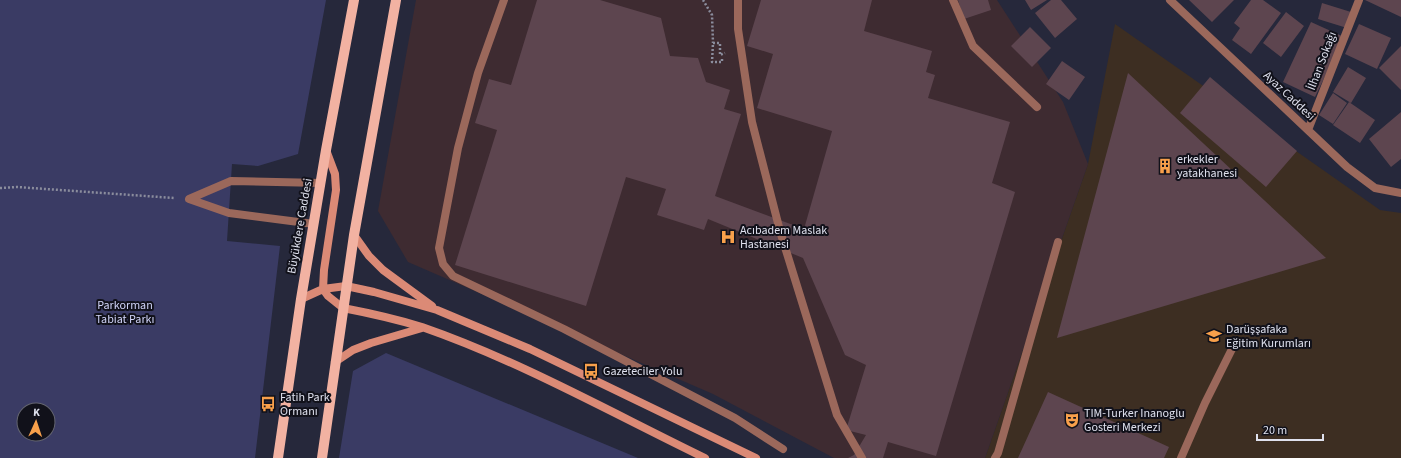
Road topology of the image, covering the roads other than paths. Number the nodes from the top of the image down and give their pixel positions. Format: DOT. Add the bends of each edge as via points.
graph roads {
  1 [pos="354,0"];
  2 [pos="396,0"];
  3 [pos="504,0"];
  4 [pos="738,0"];
  5 [pos="953,0"];
  6 [pos="1170,0"];
  7 [pos="1359,0"];
  8 [pos="1180,3"];
  9 [pos="1037,107"];
  10 [pos="1308,130"];
  11 [pos="326,150"];
  12 [pos="321,184"];
  13 [pos="1401,193"];
  14 [pos="314,224"];
  15 [pos="354,234"];
  16 [pos="1058,242"];
  17 [pos="346,286"];
  18 [pos="323,289"];
  19 [pos="300,299"];
  20 [pos="343,308"];
  21 [pos="437,310"];
  22 [pos="422,328"];
  23 [pos="1233,347"];
  24 [pos="335,362"];
  25 [pos="783,449"];
  26 [pos="278,458"];
  27 [pos="322,458"];
  28 [pos="705,458"];
  29 [pos="756,458"];
  30 [pos="862,458"];
  31 [pos="995,458"];
  32 [pos="1181,458"];
  1 -- 11 [label="main road, Büyükdere Caddesi"];
  2 -- 15 [label="main road"];
  3 -- 25 [label="street" via="478,73 458,148 439,248 443,264 453,276 564,329 735,418"];
  4 -- 30 [label="street" via="738,29 752,122 780,232 837,415"];
  5 -- 9 [label="street" via="973,46"];
  6 -- 8 [label="street, Ayaz Caddesi"];
  7 -- 10 [label="street, İlhan Sokağı"];
  8 -- 10 [label="street, Ayaz Caddesi"];
  10 -- 13 [label="street, Ayaz Caddesi" via="1347,167 1376,188"];
  11 -- 12 [label="main road, Büyükdere Caddesi"];
  11 -- 18 [label="main road" via="335,174 336,190"];
  12 -- 14 [label="main road, Büyükdere Caddesi"];
  12 -- 14 [label="street" via="231,181 189,199 229,213"];
  14 -- 19 [label="main road, Büyükdere Caddesi"];
  15 -- 17 [label="main road"];
  15 -- 21 [label="main road" via="369,256 383,270"];
  16 -- 31 [label="street"];
  17 -- 18 [label="main road"];
  17 -- 20 [label="main road"];
  17 -- 21 [label="main road"];
  18 -- 19 [label="main road"];
  18 -- 20 [label="main road"];
  19 -- 26 [label="main road, Büyükdere Caddesi"];
  20 -- 22 [label="main road" via="399,320"];
  20 -- 24 [label="main road"];
  21 -- 29 [label="main road" via="530,349"];
  22 -- 24 [label="main road" via="359,348"];
  22 -- 28 [label="main road" via="544,378"];
  23 -- 32 [label="street"];
  24 -- 27 [label="main road"];
}
